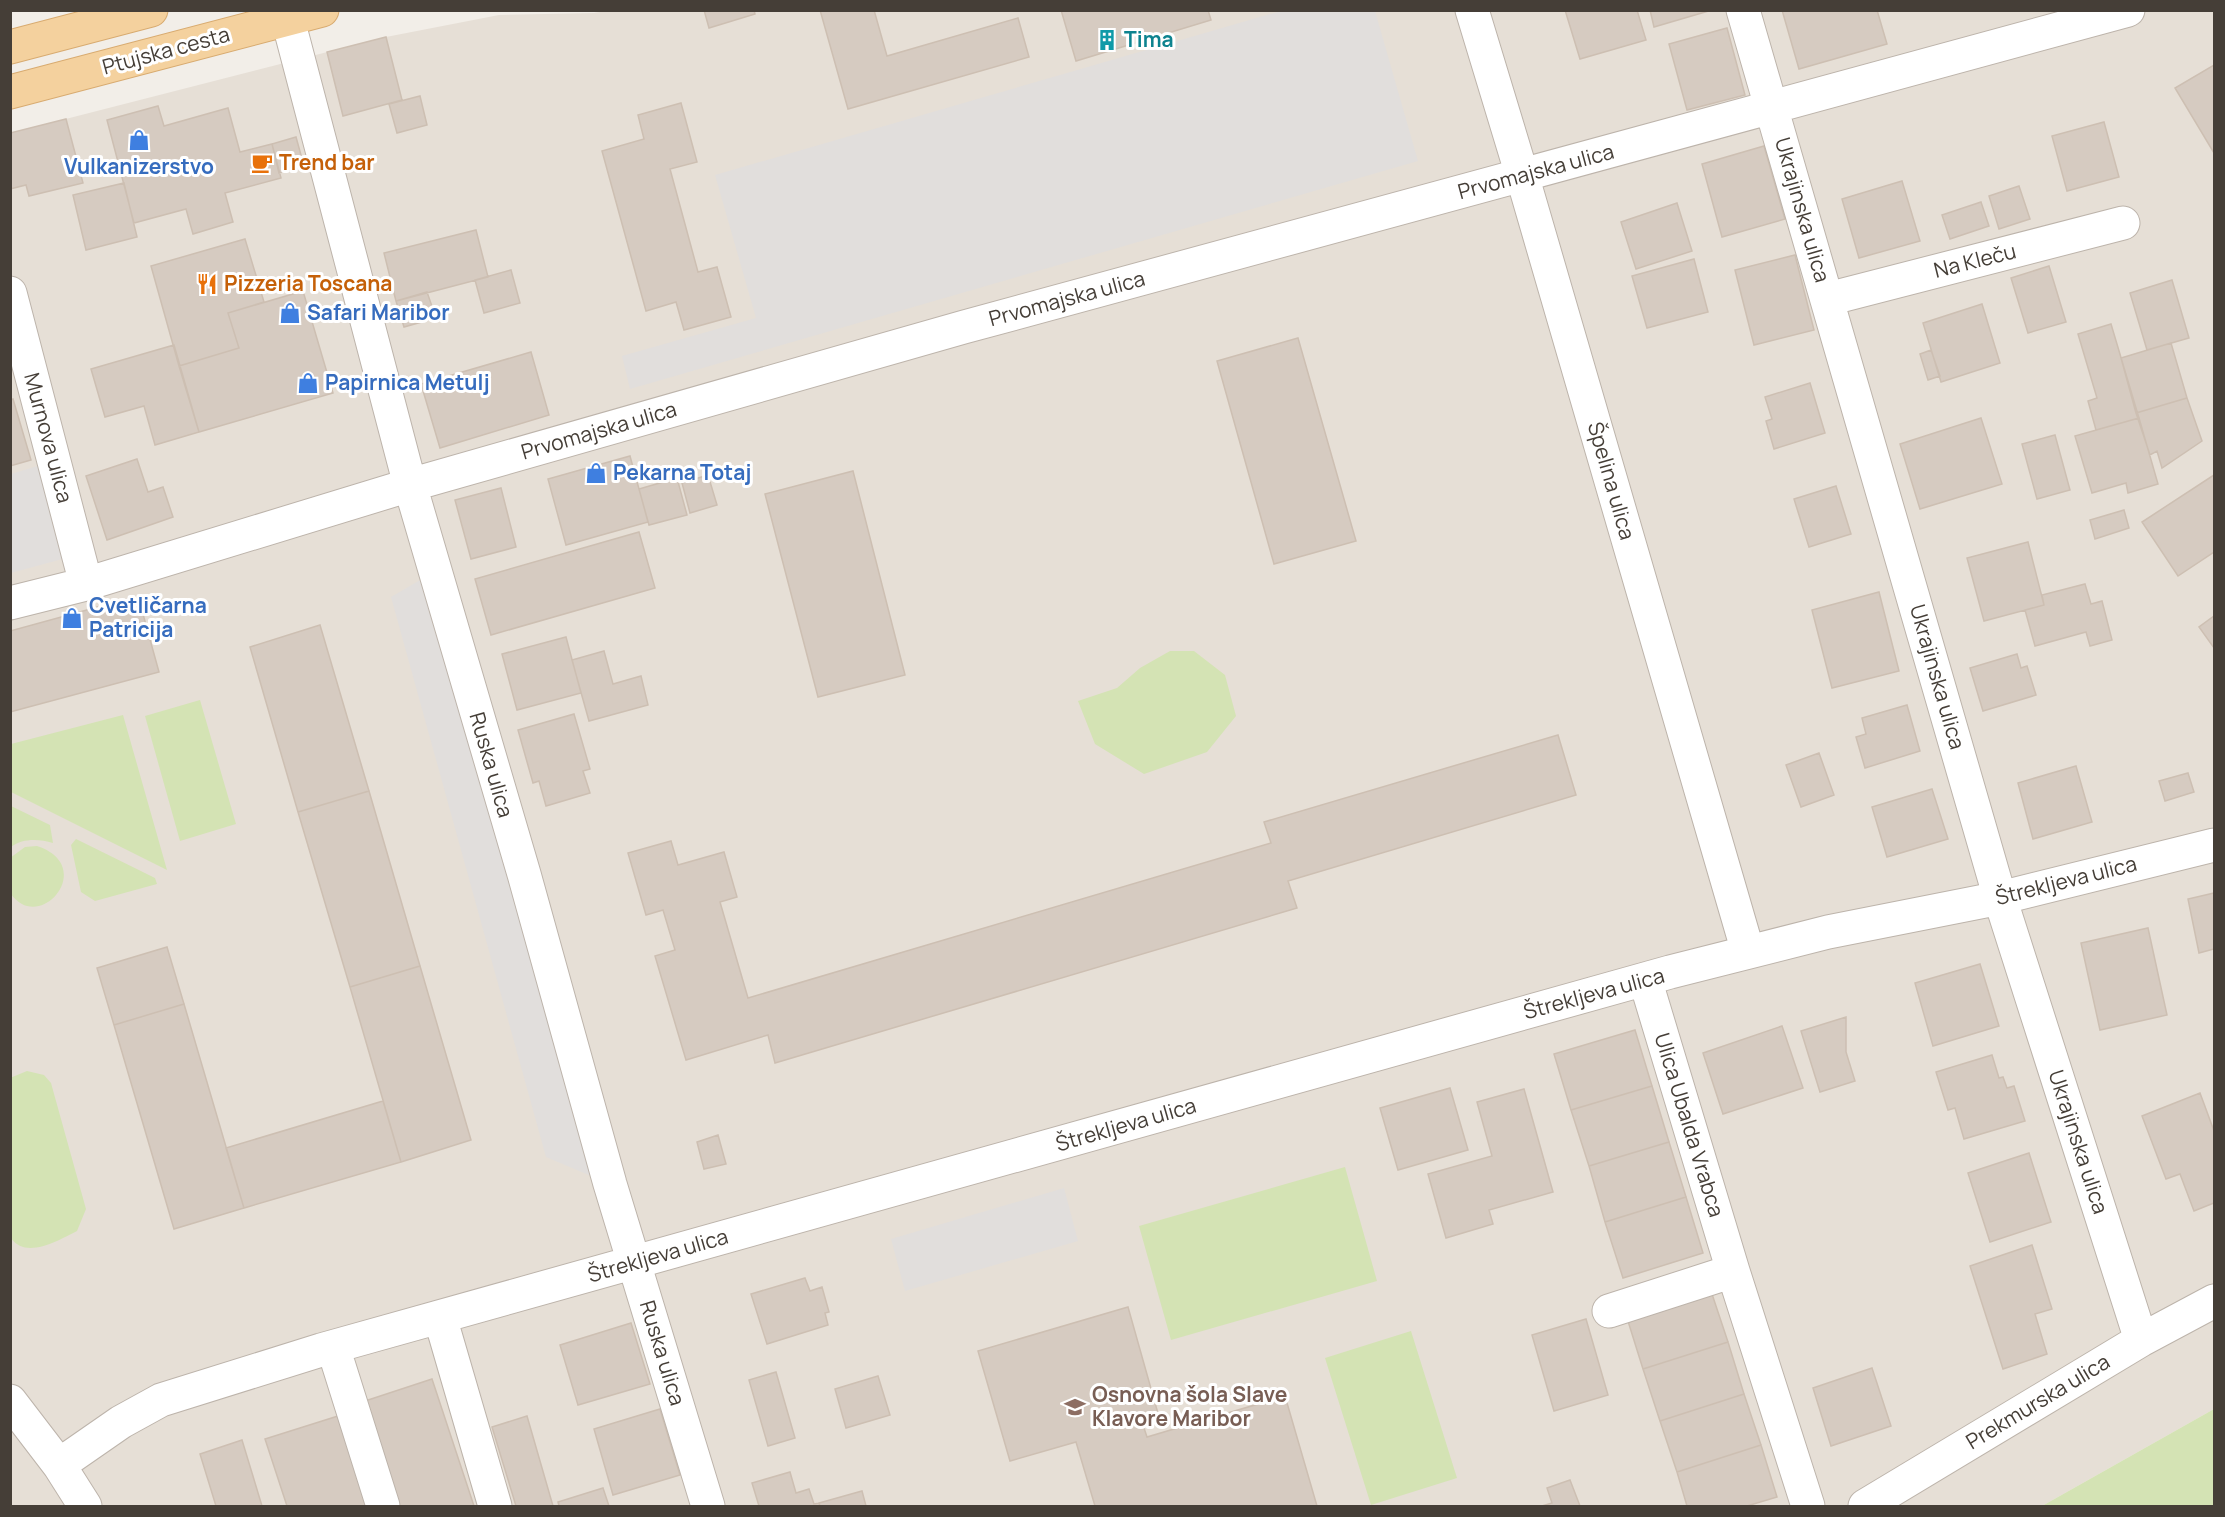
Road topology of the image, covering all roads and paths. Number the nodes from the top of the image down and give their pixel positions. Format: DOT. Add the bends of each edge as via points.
graph roads {
  1 [pos="151,10"];
  2 [pos="322,10"];
  3 [pos="1472,10"];
  4 [pos="1743,10"];
  5 [pos="2128,10"];
  6 [pos="288,20"];
  7 [pos="10,47"];
  8 [pos="10,92"];
  9 [pos="1772,106"];
  10 [pos="1522,176"];
  11 [pos="2123,223"];
  12 [pos="10,293"];
  13 [pos="1828,299"];
  14 [pos="410,485"];
  15 [pos="86,584"];
  16 [pos="10,603"];
  17 [pos="2214,845"];
  18 [pos="2000,898"];
  19 [pos="1748,952"];
  20 [pos="1645,979"];
  21 [pos="634,1263"];
  22 [pos="1733,1271"];
  23 [pos="2214,1301"];
  24 [pos="1610,1311"];
  25 [pos="440,1317"];
  26 [pos="2140,1340"];
  27 [pos="333,1347"];
  28 [pos="10,1401"];
  29 [pos="58,1465"];
  30 [pos="85,1506"];
  31 [pos="383,1506"];
  32 [pos="495,1506"];
  33 [pos="708,1506"];
  34 [pos="1808,1506"];
  35 [pos="1865,1506"];
  1 -- 7 [label="main road, Ptujska cesta"];
  2 -- 6 [label="main road, Ptujska cesta"];
  3 -- 10 [label="street, Špelina ulica"];
  4 -- 9 [label="street, Ukrajinska ulica"];
  5 -- 9 [label="street, Prvomajska ulica"];
  6 -- 8 [label="main road, Ptujska cesta"];
  6 -- 14 [label="street, Ruska ulica"];
  9 -- 10 [label="street, Prvomajska ulica"];
  9 -- 13 [label="street, Ukrajinska ulica"];
  10 -- 14 [label="street, Prvomajska ulica" via="964,327"];
  10 -- 19 [label="street, Špelina ulica"];
  11 -- 13 [label="street, Na Kleču"];
  12 -- 15 [label="street, Murnova ulica"];
  13 -- 18 [label="street, Ukrajinska ulica"];
  14 -- 15 [label="street, Prvomajska ulica"];
  14 -- 21 [label="street, Ruska ulica"];
  15 -- 16 [label="street, Prvomajska ulica"];
  17 -- 18 [label="street, Štrekljeva ulica"];
  18 -- 19 [label="street, Štrekljeva ulica"];
  18 -- 26 [label="street, Ukrajinska ulica"];
  19 -- 20 [label="street, Štrekljeva ulica"];
  20 -- 21 [label="street, Štrekljeva ulica"];
  20 -- 22 [label="street, Ulica Ubalda Vrabca"];
  21 -- 25 [label="street, Štrekljeva ulica"];
  21 -- 33 [label="street, Ruska ulica"];
  22 -- 24 [label="street"];
  22 -- 34 [label="street, Ulica Ubalda Vrabca"];
  23 -- 26 [label="street, Prekmurska ulica"];
  25 -- 27 [label="street, Štrekljeva ulica"];
  25 -- 32 [label="street"];
  26 -- 35 [label="street, Prekmurska ulica"];
  27 -- 29 [label="street, Štrekljeva ulica" via="161,1400"];
  27 -- 31 [label="street"];
  28 -- 29 [label="street"];
  29 -- 30 [label="street"];
}
